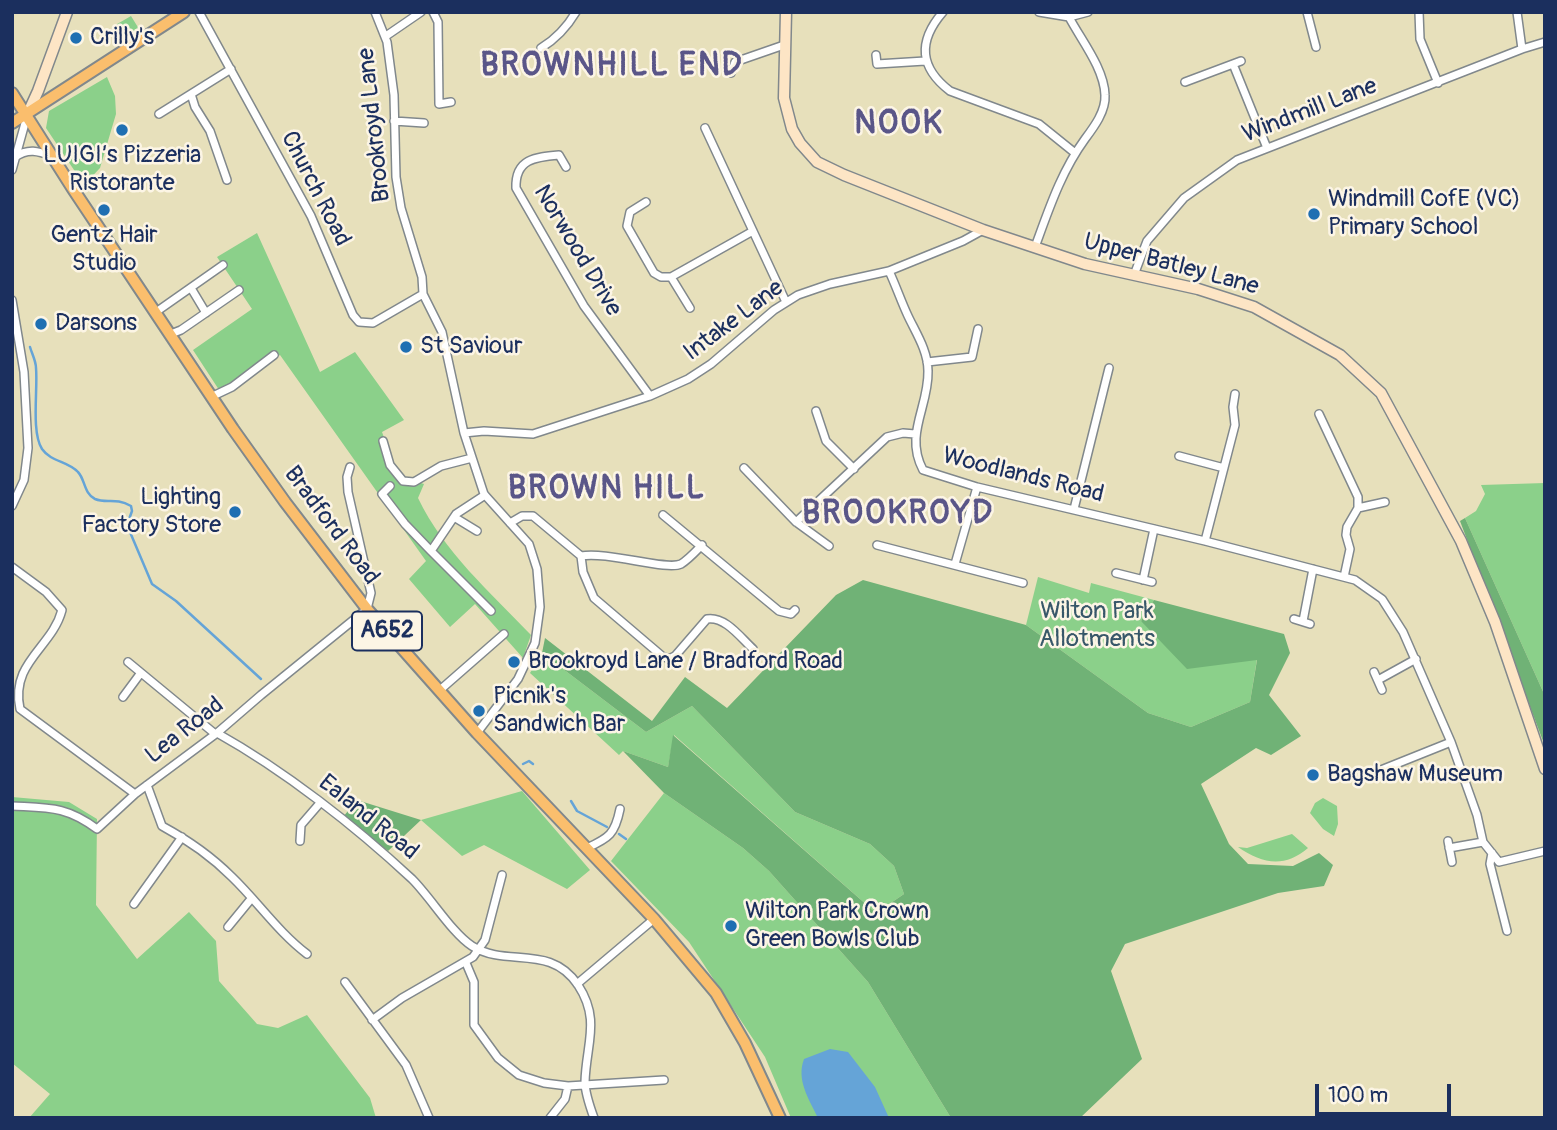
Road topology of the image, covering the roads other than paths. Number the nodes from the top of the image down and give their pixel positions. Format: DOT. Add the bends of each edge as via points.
graph roads {
  1 [pos="67,12"];
  2 [pos="184,12"];
  3 [pos="199,12"];
  4 [pos="375,12"];
  5 [pos="421,12"];
  6 [pos="433,12"];
  7 [pos="576,12"];
  8 [pos="786,12"];
  9 [pos="943,12"];
  10 [pos="1039,12"];
  11 [pos="1088,12"];
  12 [pos="1307,12"];
  13 [pos="1419,12"];
  14 [pos="1517,12"];
  15 [pos="1069,17"];
  16 [pos="386,36"];
  17 [pos="1545,42"];
  18 [pos="784,44"];
  19 [pos="1316,47"];
  20 [pos="541,48"];
  21 [pos="1522,49"];
  22 [pos="876,55"];
  23 [pos="925,61"];
  24 [pos="231,69"];
  25 [pos="731,73"];
  26 [pos="1185,82"];
  27 [pos="1438,83"];
  28 [pos="12,93"];
  29 [pos="191,94"];
  30 [pos="452,102"];
  31 [pos="439,104"];
  32 [pos="159,114"];
  33 [pos="440,114"];
  34 [pos="27,115"];
  35 [pos="394,121"];
  36 [pos="12,123"];
  37 [pos="424,123"];
  38 [pos="705,128"];
  39 [pos="1267,148"];
  40 [pos="1075,153"];
  41 [pos="52,156"];
  42 [pos="15,157"];
  43 [pos="566,167"];
  44 [pos="12,170"];
  45 [pos="227,180"];
  46 [pos="646,202"];
  47 [pos="983,230"];
  48 [pos="753,231"];
  49 [pos="1035,247"];
  50 [pos="223,265"];
  51 [pos="890,271"];
  52 [pos="1134,275"];
  53 [pos="671,277"];
  54 [pos="191,288"];
  55 [pos="239,290"];
  56 [pos="423,294"];
  57 [pos="12,300"];
  58 [pos="786,302"];
  59 [pos="690,308"];
  60 [pos="156,312"];
  61 [pos="206,313"];
  62 [pos="978,329"];
  63 [pos="171,334"];
  64 [pos="274,355"];
  65 [pos="927,362"];
  66 [pos="1109,368"];
  67 [pos="1236,394"];
  68 [pos="213,396"];
  69 [pos="650,396"];
  70 [pos="816,411"];
  71 [pos="1319,414"];
  72 [pos="464,433"];
  73 [pos="915,434"];
  74 [pos="383,442"];
  75 [pos="1179,456"];
  76 [pos="472,458"];
  77 [pos="350,467"];
  78 [pos="744,468"];
  79 [pos="1224,468"];
  80 [pos="853,469"];
  81 [pos="390,486"];
  82 [pos="977,487"];
  83 [pos="485,495"];
  84 [pos="1385,502"];
  85 [pos="12,506"];
  86 [pos="1358,508"];
  87 [pos="1074,509"];
  88 [pos="663,515"];
  89 [pos="454,517"];
  90 [pos="510,523"];
  91 [pos="796,523"];
  92 [pos="1154,530"];
  93 [pos="477,531"];
  94 [pos="1205,541"];
  95 [pos="702,545"];
  96 [pos="877,545"];
  97 [pos="830,546"];
  98 [pos="432,551"];
  99 [pos="581,556"];
  100 [pos="955,564"];
  101 [pos="12,566"];
  102 [pos="1313,569"];
  103 [pos="1116,573"];
  104 [pos="1344,578"];
  105 [pos="1143,580"];
  106 [pos="1152,582"];
  107 [pos="1023,583"];
  108 [pos="367,610"];
  109 [pos="795,610"];
  110 [pos="491,611"];
  111 [pos="1294,619"];
  112 [pos="504,634"];
  113 [pos="752,649"];
  114 [pos="1416,659"];
  115 [pos="128,663"];
  116 [pos="140,674"];
  117 [pos="440,690"];
  118 [pos="1382,690"];
  119 [pos="123,697"];
  120 [pos="16,710"];
  121 [pos="215,733"];
  122 [pos="477,733"];
  123 [pos="1451,742"];
  124 [pos="1545,769"];
  125 [pos="1376,772"];
  126 [pos="148,785"];
  127 [pos="135,794"];
  128 [pos="320,803"];
  129 [pos="12,806"];
  130 [pos="620,809"];
  131 [pos="182,837"];
  132 [pos="300,841"];
  133 [pos="1482,842"];
  134 [pos="587,848"];
  135 [pos="1545,852"];
  136 [pos="1492,853"];
  137 [pos="1452,862"];
  138 [pos="502,875"];
  139 [pos="251,899"];
  140 [pos="134,904"];
  141 [pos="653,919"];
  142 [pos="229,927"];
  143 [pos="1507,931"];
  144 [pos="480,949"];
  145 [pos="307,954"];
  146 [pos="466,963"];
  147 [pos="345,982"];
  148 [pos="577,984"];
  149 [pos="372,1020"];
  150 [pos="664,1080"];
  151 [pos="585,1085"];
  152 [pos="568,1086"];
  153 [pos="429,1118"];
  154 [pos="550,1118"];
  155 [pos="594,1118"];
  156 [pos="780,1118"];
  1 -- 34 [label="street"];
  2 -- 34 [label="main road"];
  3 -- 24 [label="street, Church Road"];
  4 -- 16 [label="street, Brookroyd Lane"];
  5 -- 16 [label="street"];
  6 -- 31 [label="street" via="438,22"];
  7 -- 20 [label="street"];
  8 -- 18 [label="street, Upper Batley Lane"];
  9 -- 23 [label="street" via="927,38"];
  10 -- 15 [label="street"];
  11 -- 15 [label="street"];
  12 -- 19 [label="street"];
  13 -- 27 [label="street" via="1420,39"];
  14 -- 21 [label="street"];
  15 -- 40 [label="street" via="1097,67 1105,97 1103,110"];
  16 -- 35 [label="street, Brookroyd Lane"];
  17 -- 21 [label="street, Windmill Lane"];
  18 -- 25 [label="street" via="735,62"];
  18 -- 47 [label="street, Upper Batley Lane" via="784,98 792,129 817,162"];
  21 -- 27 [label="street, Windmill Lane"];
  22 -- 23 [label="street" via="877,64"];
  23 -- 40 [label="street" via="950,91 1039,124"];
  24 -- 29 [label="street"];
  24 -- 56 [label="street, Church Road" via="311,216 353,315 359,322 373,323"];
  26 -- 39 [label="street" via="1237,62"];
  27 -- 39 [label="street, Windmill Lane"];
  28 -- 34 [label="main road, Bradford Road / A652"];
  29 -- 32 [label="street"];
  29 -- 45 [label="street"];
  30 -- 31 [label="street"];
  31 -- 33 [label="street"];
  34 -- 36 [label="main road"];
  34 -- 41 [label="main road, Bradford Road / A652"];
  34 -- 42 [label="street"];
  35 -- 37 [label="street"];
  35 -- 56 [label="street, Brookroyd Lane" via="401,208"];
  38 -- 48 [label="street"];
  39 -- 52 [label="street, Windmill Lane" via="1237,160 1184,198 1147,241"];
  40 -- 49 [label="street" via="1055,189"];
  41 -- 42 [label="street" via="36,150"];
  41 -- 60 [label="main road, Bradford Road / A652"];
  42 -- 44 [label="street"];
  43 -- 69 [label="street, Norwood Drive" via="559,155 536,158 519,169 516,188 584,306"];
  46 -- 53 [label="street" via="630,212 626,226 654,274"];
  47 -- 49 [label="street, Upper Batley Lane"];
  47 -- 51 [label="street, Intake Lane"];
  48 -- 53 [label="street"];
  48 -- 58 [label="street"];
  49 -- 52 [label="street, Upper Batley Lane"];
  50 -- 54 [label="street"];
  51 -- 58 [label="street, Intake Lane" via="830,284"];
  51 -- 65 [label="street, Woodlands Road"];
  52 -- 124 [label="street, Upper Batley Lane" via="1254,307 1340,355 1381,393 1461,541 1495,622"];
  53 -- 59 [label="street"];
  54 -- 60 [label="street"];
  54 -- 61 [label="street"];
  55 -- 61 [label="street"];
  56 -- 72 [label="street, Brookroyd Lane" via="442,332"];
  57 -- 85 [label="street" via="24,372 28,448 24,480"];
  58 -- 69 [label="street, Intake Lane" via="711,364"];
  60 -- 63 [label="main road, Bradford Road / A652"];
  61 -- 63 [label="street"];
  62 -- 65 [label="street" via="972,357"];
  63 -- 68 [label="main road, Bradford Road / A652"];
  64 -- 68 [label="street"];
  65 -- 73 [label="street, Woodlands Road"];
  66 -- 87 [label="street"];
  67 -- 79 [label="street" via="1235,425"];
  68 -- 108 [label="main road, Bradford Road / A652"];
  69 -- 72 [label="street, Intake Lane" via="533,433"];
  70 -- 80 [label="street" via="826,441"];
  71 -- 86 [label="street" via="1359,497"];
  72 -- 76 [label="street, Brookroyd Lane"];
  73 -- 80 [label="street" via="887,437"];
  73 -- 82 [label="street, Woodlands Road" via="916,456 923,470"];
  74 -- 76 [label="street" via="390,465 402,481 414,482 441,466"];
  75 -- 79 [label="street"];
  76 -- 83 [label="street, Brookroyd Lane"];
  77 -- 108 [label="street" via="348,492 370,593"];
  78 -- 91 [label="street"];
  79 -- 94 [label="street"];
  80 -- 91 [label="street"];
  81 -- 98 [label="street" via="382,494"];
  82 -- 87 [label="street, Woodlands Road"];
  82 -- 100 [label="street"];
  83 -- 89 [label="street"];
  83 -- 90 [label="street, Brookroyd Lane"];
  84 -- 86 [label="street"];
  86 -- 104 [label="street" via="1347,527 1350,549"];
  87 -- 92 [label="street, Woodlands Road"];
  88 -- 95 [label="street"];
  89 -- 93 [label="street"];
  89 -- 98 [label="street"];
  90 -- 99 [label="street" via="533,516"];
  90 -- 122 [label="street, Brookroyd Lane" via="529,544 537,569 540,607 535,643 518,679"];
  91 -- 97 [label="street"];
  92 -- 94 [label="street, Woodlands Road"];
  92 -- 105 [label="street"];
  94 -- 102 [label="street, Woodlands Road"];
  95 -- 99 [label="street" via="672,567 600,554"];
  95 -- 109 [label="street" via="779,611 791,614"];
  96 -- 100 [label="street"];
  98 -- 110 [label="street"];
  99 -- 113 [label="street" via="594,598 662,656 675,656 712,618 718,618"];
  100 -- 107 [label="street"];
  101 -- 120 [label="street" via="62,610 60,620 25,666"];
  102 -- 104 [label="street, Woodlands Road"];
  102 -- 111 [label="street" via="1307,622"];
  103 -- 105 [label="street"];
  104 -- 114 [label="street, Woodlands Road" via="1355,580 1382,599"];
  105 -- 106 [label="street"];
  108 -- 117 [label="main road, Bradford Road / A652"];
  108 -- 121 [label="street, Lea Road"];
  112 -- 117 [label="street"];
  114 -- 118 [label="street" via="1376,676"];
  114 -- 123 [label="street, Woodlands Road"];
  115 -- 116 [label="street, Ealand Road"];
  116 -- 119 [label="street"];
  116 -- 121 [label="street, Ealand Road"];
  117 -- 122 [label="main road, Bradford Road / A652"];
  120 -- 127 [label="street"];
  121 -- 126 [label="street, Lea Road"];
  121 -- 128 [label="street, Ealand Road"];
  122 -- 134 [label="main road, Bradford Road / A652"];
  123 -- 125 [label="street"];
  123 -- 133 [label="street, Woodlands Road"];
  126 -- 127 [label="street, Lea Road"];
  126 -- 131 [label="street" via="162,826"];
  127 -- 129 [label="street, Lea Road" via="97,829 78,815"];
  128 -- 132 [label="street" via="301,825"];
  128 -- 144 [label="street, Ealand Road" via="413,880 467,942"];
  130 -- 134 [label="street" via="617,826 606,840"];
  131 -- 139 [label="street" via="232,877"];
  131 -- 140 [label="street"];
  133 -- 136 [label="street, Woodlands Road"];
  133 -- 137 [label="street" via="1449,844"];
  134 -- 141 [label="main road, Bradford Road / A652"];
  135 -- 136 [label="street" via="1499,862"];
  136 -- 143 [label="street" via="1490,864"];
  138 -- 144 [label="street"];
  139 -- 142 [label="street"];
  139 -- 145 [label="street"];
  141 -- 148 [label="street"];
  141 -- 156 [label="main road, Bradford Road / A652" via="716,993"];
  144 -- 146 [label="street"];
  144 -- 148 [label="street" via="539,958 557,965"];
  146 -- 149 [label="street"];
  146 -- 152 [label="street" via="474,982 474,1025 498,1058 519,1075"];
  147 -- 149 [label="street"];
  148 -- 151 [label="street" via="589,1004 592,1026"];
  149 -- 153 [label="street" via="406,1065"];
  150 -- 151 [label="street"];
  151 -- 152 [label="street"];
  151 -- 155 [label="street"];
  152 -- 154 [label="street" via="565,1099"];
}
